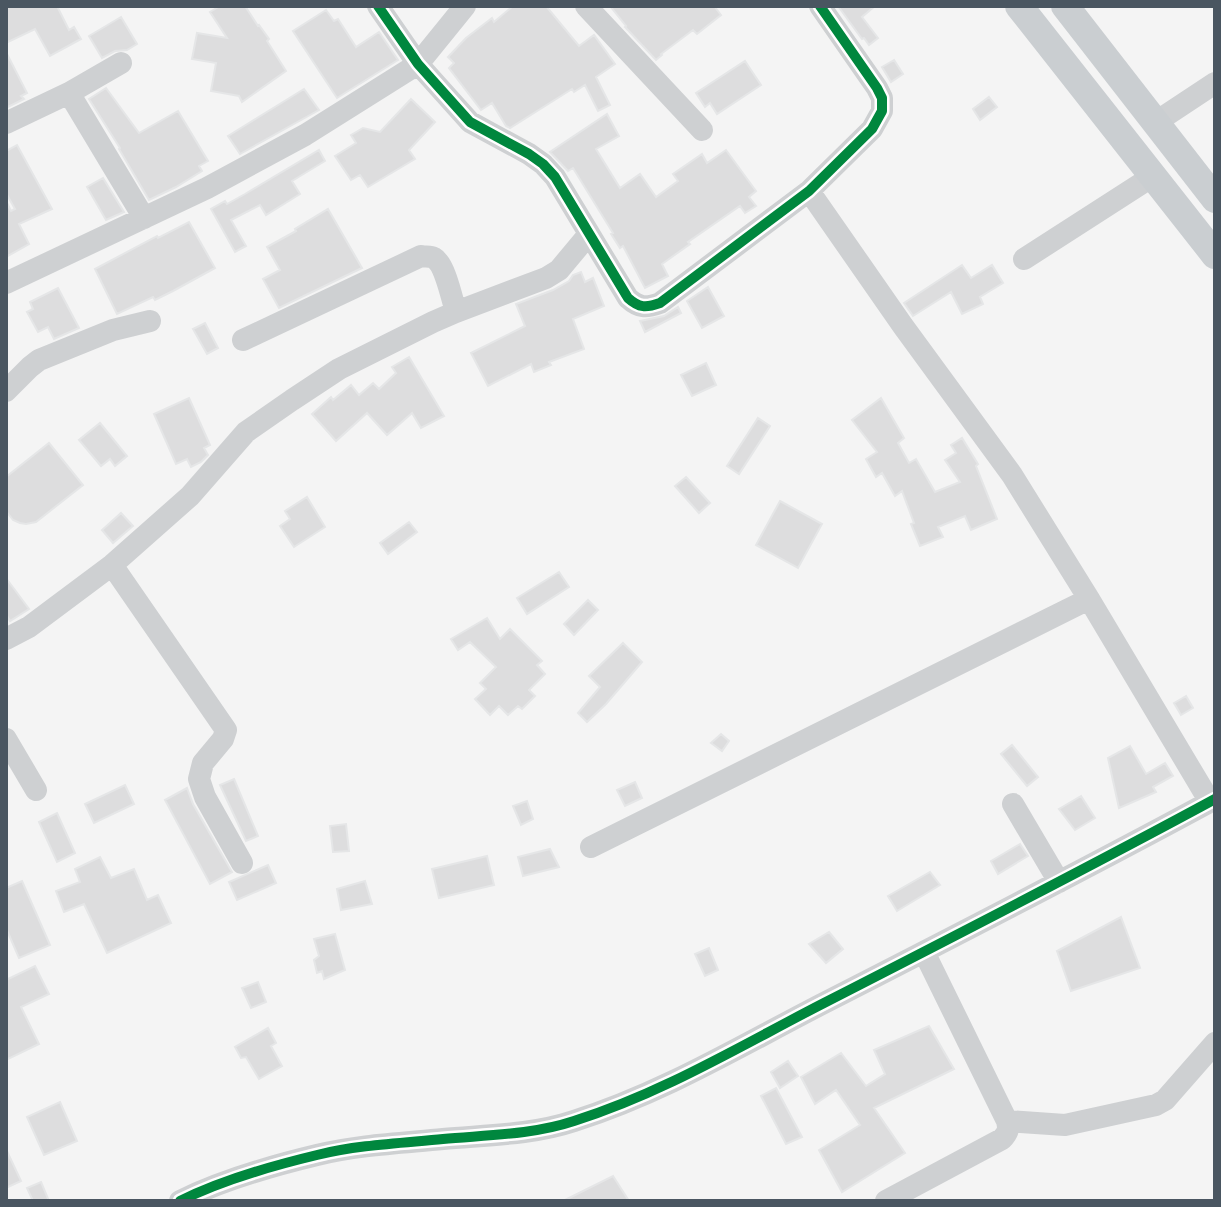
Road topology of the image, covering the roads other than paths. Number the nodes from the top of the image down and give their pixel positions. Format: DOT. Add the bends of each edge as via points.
graph roads {
  1 [pos="378,6"];
  2 [pos="465,6"];
  3 [pos="586,6"];
  4 [pos="820,6"];
  5 [pos="1019,6"];
  6 [pos="1065,6"];
  7 [pos="121,63"];
  8 [pos="418,64"];
  9 [pos="1215,83"];
  10 [pos="69,93"];
  11 [pos="1156,122"];
  12 [pos="6,123"];
  13 [pos="702,130"];
  14 [pos="1153,176"];
  15 [pos="809,191"];
  16 [pos="1215,199"];
  17 [pos="144,218"];
  18 [pos="589,234"];
  19 [pos="1215,255"];
  20 [pos="1024,259"];
  21 [pos="6,283"];
  22 [pos="456,312"];
  23 [pos="150,321"];
  24 [pos="243,340"];
  25 [pos="6,391"];
  26 [pos="112,565"];
  27 [pos="1089,599"];
  28 [pos="6,639"];
  29 [pos="6,739"];
  30 [pos="36,790"];
  31 [pos="1212,801"];
  32 [pos="1013,804"];
  33 [pos="591,847"];
  34 [pos="242,863"];
  35 [pos="1059,882"];
  36 [pos="924,952"];
  37 [pos="1215,1043"];
  38 [pos="1007,1121"];
  39 [pos="206,1196"];
  40 [pos="180,1201"];
  41 [pos="886,1201"];
  1 -- 8 [label="street"];
  2 -- 8 [label="street"];
  3 -- 13 [label="street"];
  4 -- 15 [label="street" via="877,88 882,111 872,129"];
  5 -- 14 [label="main road"];
  6 -- 11 [label="main road"];
  7 -- 10 [label="street"];
  8 -- 17 [label="street" via="305,135"];
  8 -- 18 [label="street" via="470,122 543,164"];
  9 -- 11 [label="street"];
  10 -- 12 [label="street"];
  10 -- 17 [label="street"];
  11 -- 16 [label="main road"];
  14 -- 19 [label="main road"];
  14 -- 20 [label="street"];
  15 -- 18 [label="street" via="648,307 628,298"];
  15 -- 27 [label="street" via="1012,475"];
  17 -- 21 [label="street"];
  18 -- 22 [label="street" via="546,278"];
  22 -- 24 [label="street" via="437,260 421,256"];
  22 -- 26 [label="street" via="339,369 246,432 190,496"];
  23 -- 25 [label="street" via="39,360"];
  26 -- 28 [label="street"];
  26 -- 34 [label="street" via="226,730 203,763 199,779"];
  27 -- 31 [label="street"];
  27 -- 33 [label="street"];
  29 -- 30 [label="street"];
  31 -- 35 [label="street"];
  32 -- 35 [label="street"];
  35 -- 36 [label="street"];
  36 -- 38 [label="street"];
  36 -- 39 [label="street" via="703,1068 570,1123 319,1154"];
  37 -- 38 [label="street" via="1156,1105 1065,1125"];
  38 -- 41 [label="street" via="1002,1139"];
  39 -- 40 [label="street"];
}
